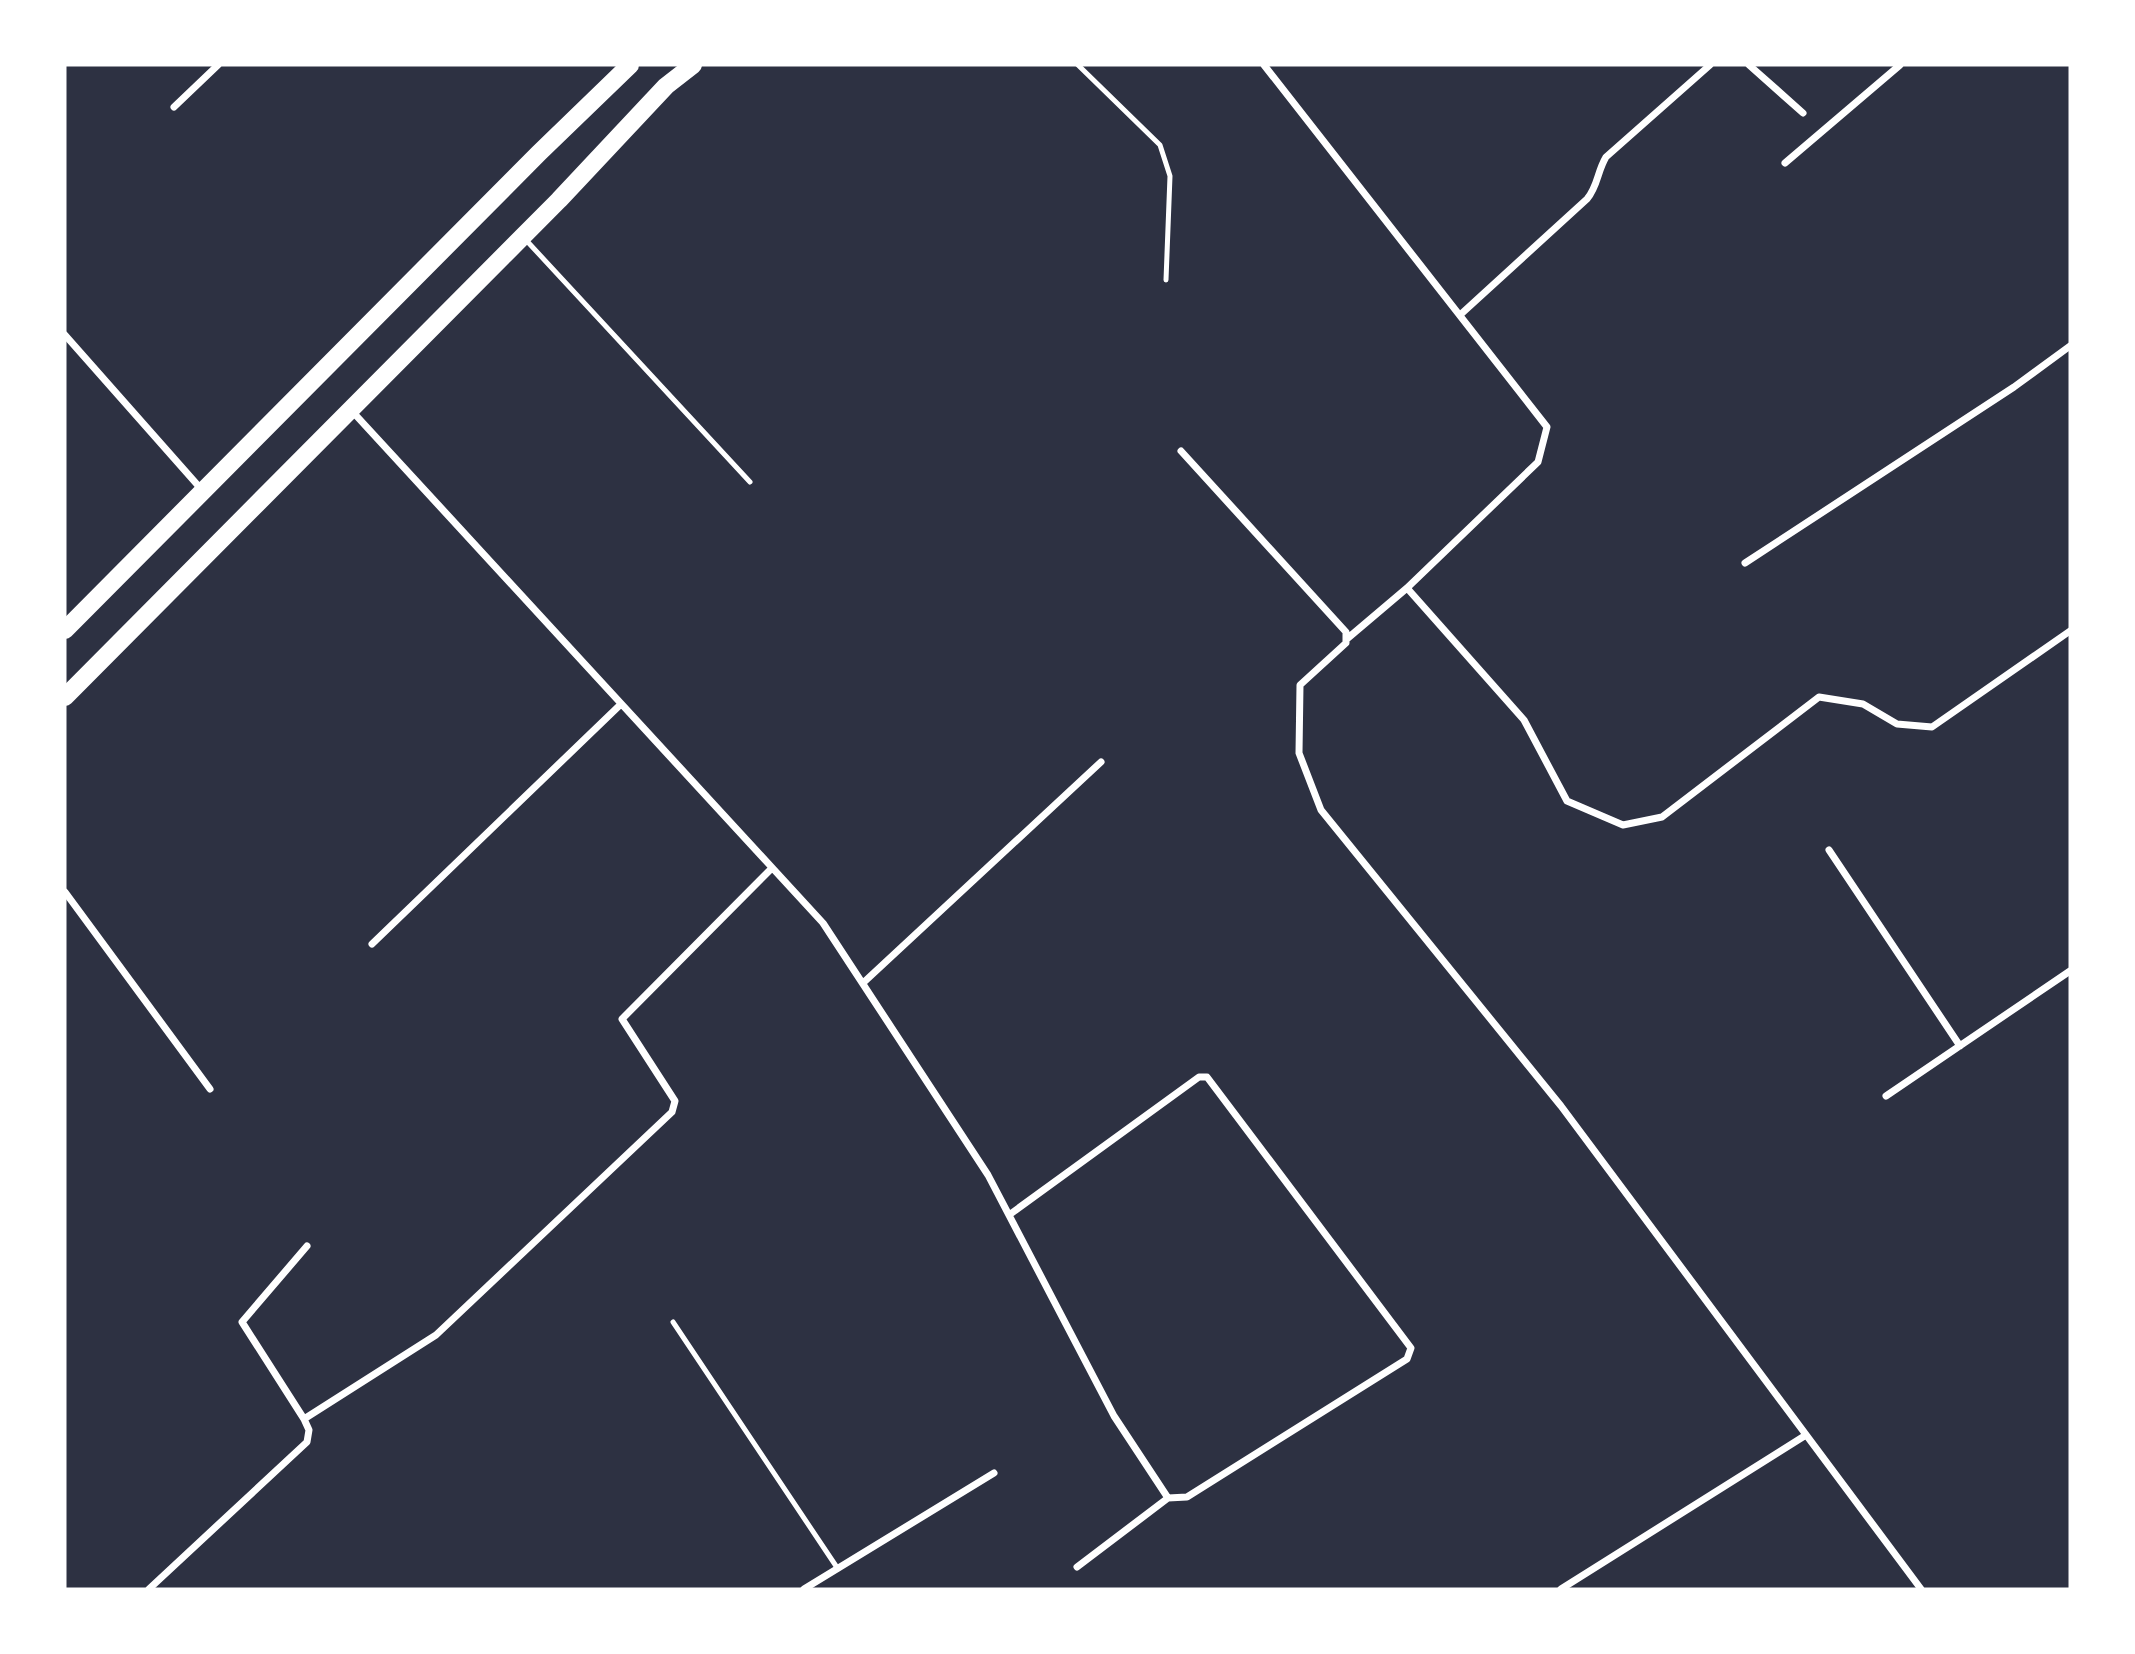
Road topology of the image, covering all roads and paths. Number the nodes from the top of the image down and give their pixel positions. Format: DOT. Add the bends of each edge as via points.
graph roads {
  1 [pos="218,65"];
  2 [pos="630,65"];
  3 [pos="693,65"];
  4 [pos="1078,65"];
  5 [pos="1264,65"];
  6 [pos="1710,65"];
  7 [pos="1749,65"];
  8 [pos="1900,65"];
  9 [pos="174,107"];
  10 [pos="1802,113"];
  11 [pos="1785,163"];
  12 [pos="523,236"];
  13 [pos="1167,280"];
  14 [pos="1460,315"];
  15 [pos="65,335"];
  16 [pos="2070,346"];
  17 [pos="351,410"];
  18 [pos="1181,451"];
  19 [pos="750,482"];
  20 [pos="202,491"];
  21 [pos="1745,563"];
  22 [pos="1406,588"];
  23 [pos="65,630"];
  24 [pos="2070,631"];
  25 [pos="1348,638"];
  26 [pos="65,697"];
  27 [pos="620,705"];
  28 [pos="1101,762"];
  29 [pos="1829,850"];
  30 [pos="772,868"];
  31 [pos="65,892"];
  32 [pos="372,944"];
  33 [pos="2070,971"];
  34 [pos="863,983"];
  35 [pos="1960,1046"];
  36 [pos="210,1089"];
  37 [pos="1885,1096"];
  38 [pos="1009,1215"];
  39 [pos="307,1246"];
  40 [pos="674,1322"];
  41 [pos="304,1419"];
  42 [pos="1806,1435"];
  43 [pos="994,1472"];
  44 [pos="1168,1498"];
  45 [pos="1077,1567"];
  46 [pos="838,1569"];
  47 [pos="149,1589"];
  48 [pos="804,1589"];
  49 [pos="1561,1589"];
  50 [pos="1921,1589"];
  1 -- 9 [label="street"];
  2 -- 20 [label="main road"];
  3 -- 12 [label="main road" via="666,86"];
  4 -- 13 [label="lane" via="1160,145 1170,176"];
  5 -- 14 [label="street"];
  6 -- 14 [label="street" via="1606,157 1587,199"];
  7 -- 10 [label="street"];
  8 -- 11 [label="street"];
  12 -- 17 [label="main road"];
  12 -- 19 [label="lane"];
  14 -- 22 [label="street" via="1547,426 1544,447 1538,462"];
  15 -- 20 [label="street"];
  16 -- 21 [label="street"];
  17 -- 26 [label="main road"];
  17 -- 27 [label="street"];
  18 -- 25 [label="street"];
  20 -- 23 [label="main road"];
  22 -- 24 [label="street" via="1524,720 1567,801 1623,825 1661,817 1819,697 1863,704 1897,724 1932,727"];
  22 -- 25 [label="street"];
  25 -- 42 [label="street" via="1300,685 1298,753 1321,810 1560,1106"];
  27 -- 30 [label="street"];
  27 -- 32 [label="street"];
  28 -- 34 [label="street"];
  29 -- 35 [label="street"];
  30 -- 34 [label="street" via="823,923"];
  30 -- 41 [label="street" via="622,1019 675,1101 672,1112 436,1335"];
  31 -- 36 [label="street"];
  33 -- 35 [label="street"];
  34 -- 38 [label="street" via="988,1175"];
  35 -- 37 [label="street"];
  38 -- 44 [label="street" via="1114,1416"];
  38 -- 44 [label="street" via="1199,1077 1207,1077 1411,1348 1406,1359 1187,1497"];
  39 -- 41 [label="street" via="243,1322"];
  40 -- 46 [label="lane"];
  41 -- 47 [label="street" via="309,1430 307,1442"];
  42 -- 49 [label="street"];
  42 -- 50 [label="street"];
  43 -- 46 [label="street"];
  44 -- 45 [label="street"];
  46 -- 48 [label="street"];
}
